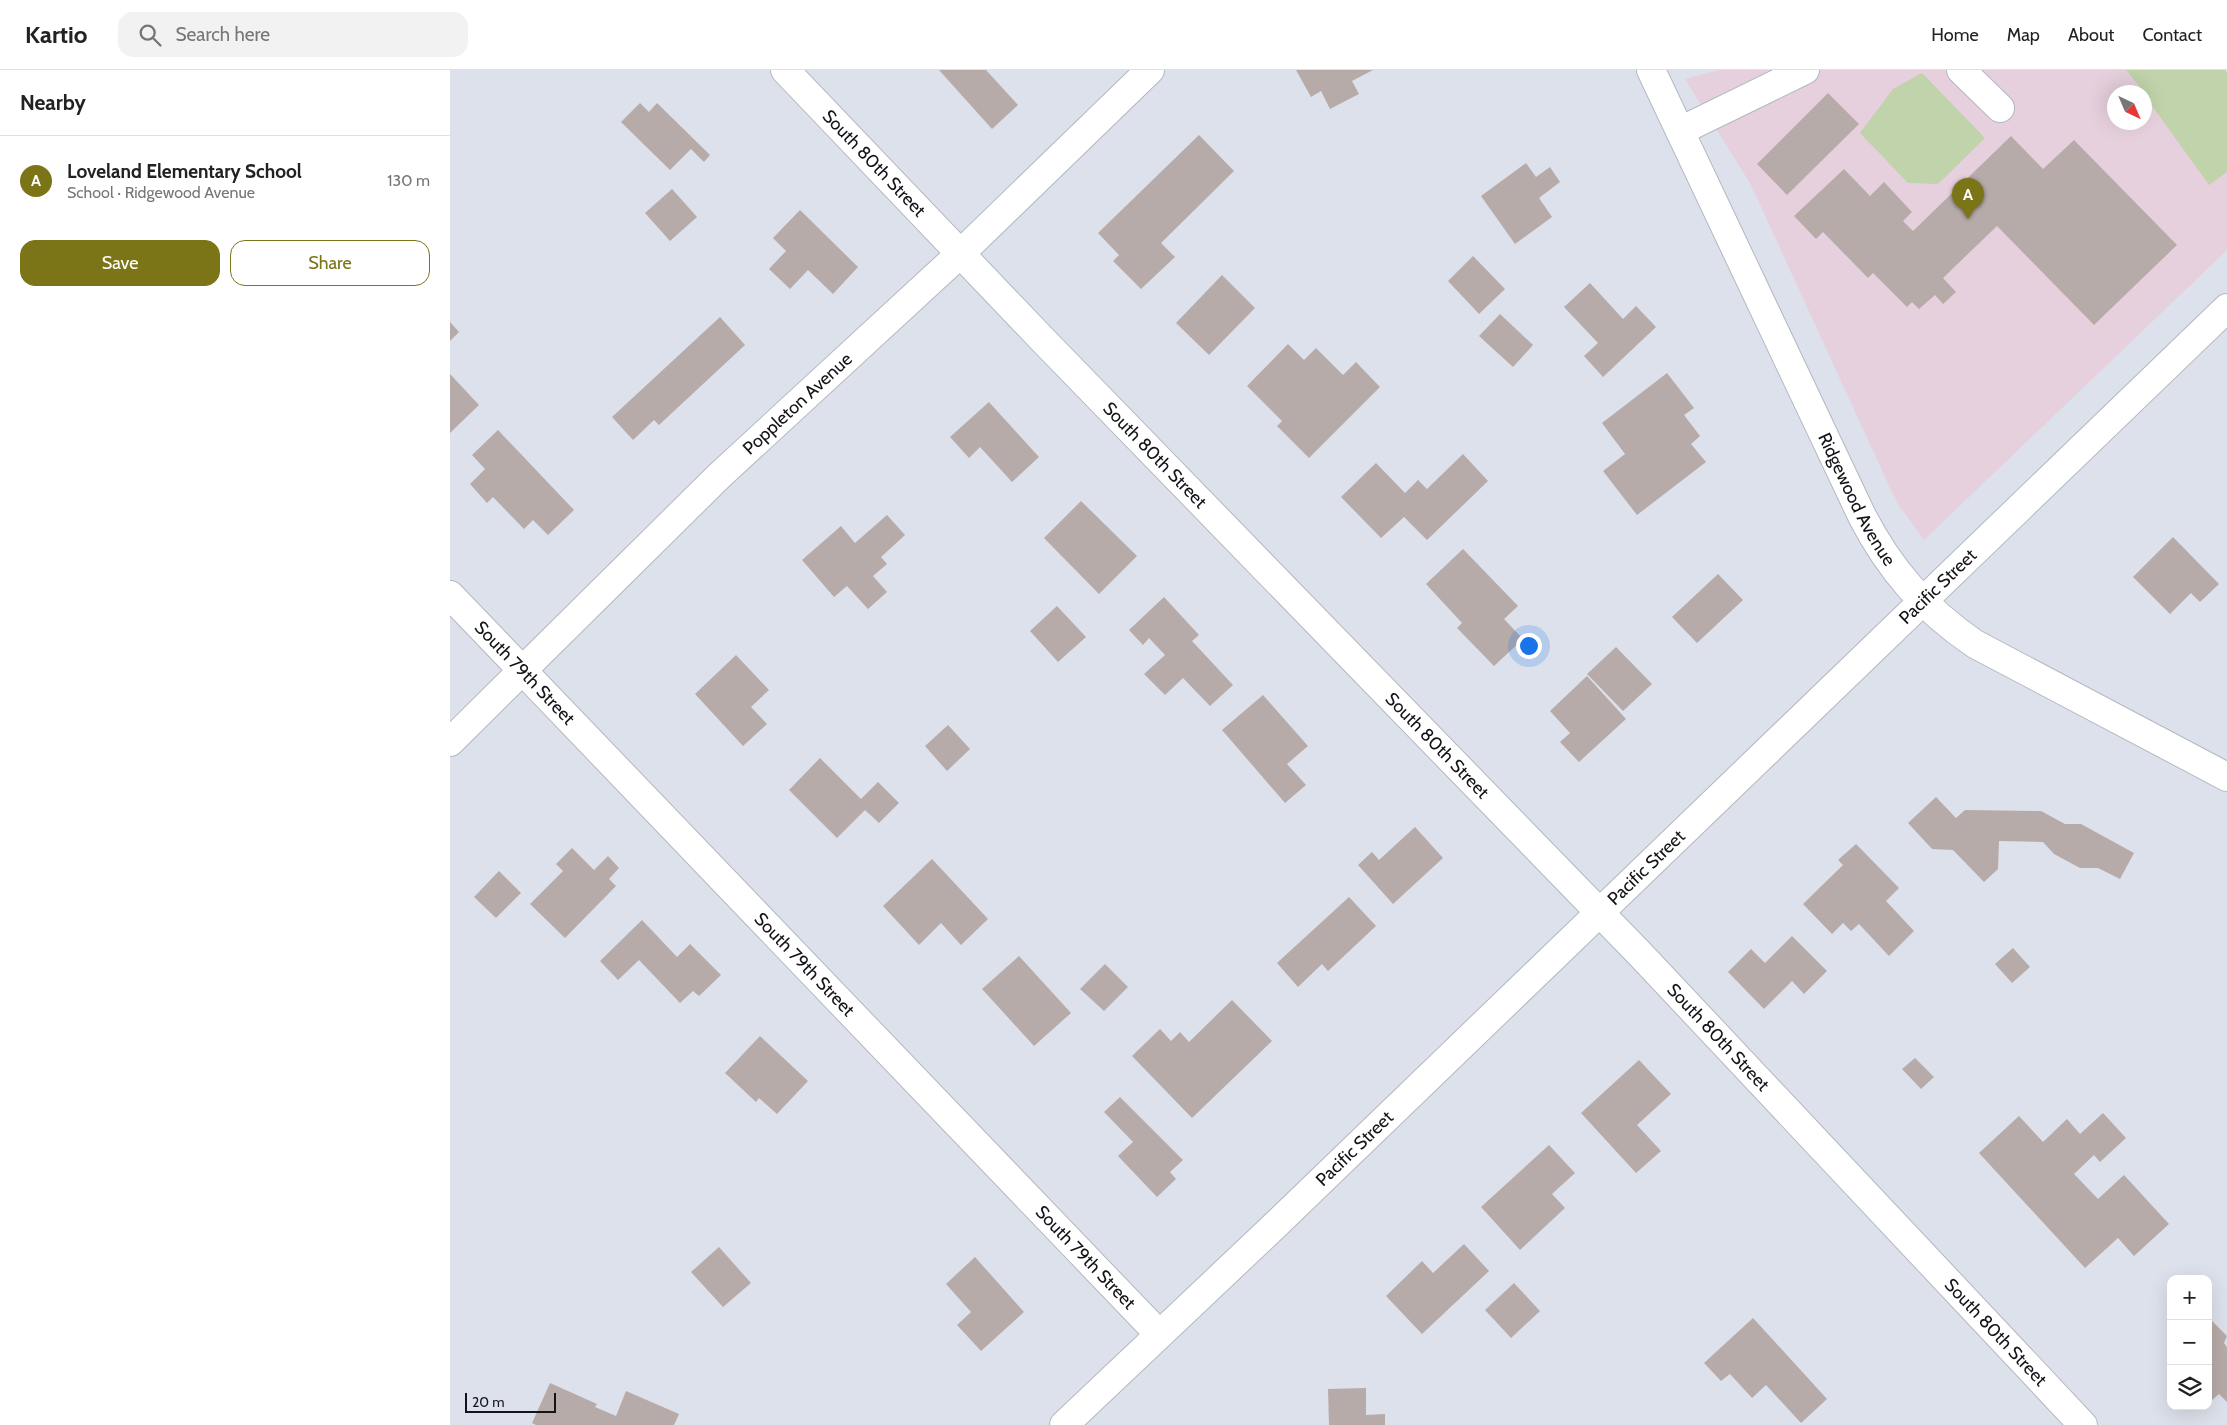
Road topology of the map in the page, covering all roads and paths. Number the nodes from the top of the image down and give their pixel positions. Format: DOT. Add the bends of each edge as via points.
graph roads {
  1 [pos="785,70"];
  2 [pos="1150,70"];
  3 [pos="1651,70"];
  4 [pos="1805,70"];
  5 [pos="1961,70"];
  6 [pos="2000,108"];
  7 [pos="1680,132"];
  8 [pos="960,252"];
  9 [pos="2227,308"];
  10 [pos="450,595"];
  11 [pos="1923,601"];
  12 [pos="523,671"];
  13 [pos="450,742"];
  14 [pos="2227,777"];
  15 [pos="1598,912"];
  16 [pos="1159,1334"];
  17 [pos="1064,1425"];
  18 [pos="2083,1425"];
  1 -- 8 [label="street, South 80th Street"];
  2 -- 8 [label="street, Poppleton Avenue"];
  3 -- 7 [label="street, Ridgewood Avenue"];
  4 -- 7 [label="street"];
  5 -- 6 [label="street"];
  7 -- 11 [label="street, Ridgewood Avenue" via="1862,516 1883,554"];
  8 -- 12 [label="street, Poppleton Avenue" via="719,476"];
  8 -- 15 [label="street, South 80th Street"];
  9 -- 11 [label="street, Pacific Street"];
  10 -- 12 [label="street, South 79th Street"];
  11 -- 14 [label="street, Ridgewood Avenue" via="1957,631 1998,658"];
  11 -- 15 [label="street, Pacific Street"];
  12 -- 13 [label="street, Poppleton Avenue"];
  12 -- 16 [label="street, South 79th Street"];
  15 -- 16 [label="street, Pacific Street"];
  15 -- 18 [label="street, South 80th Street"];
  16 -- 17 [label="street, Pacific Street"];
}
